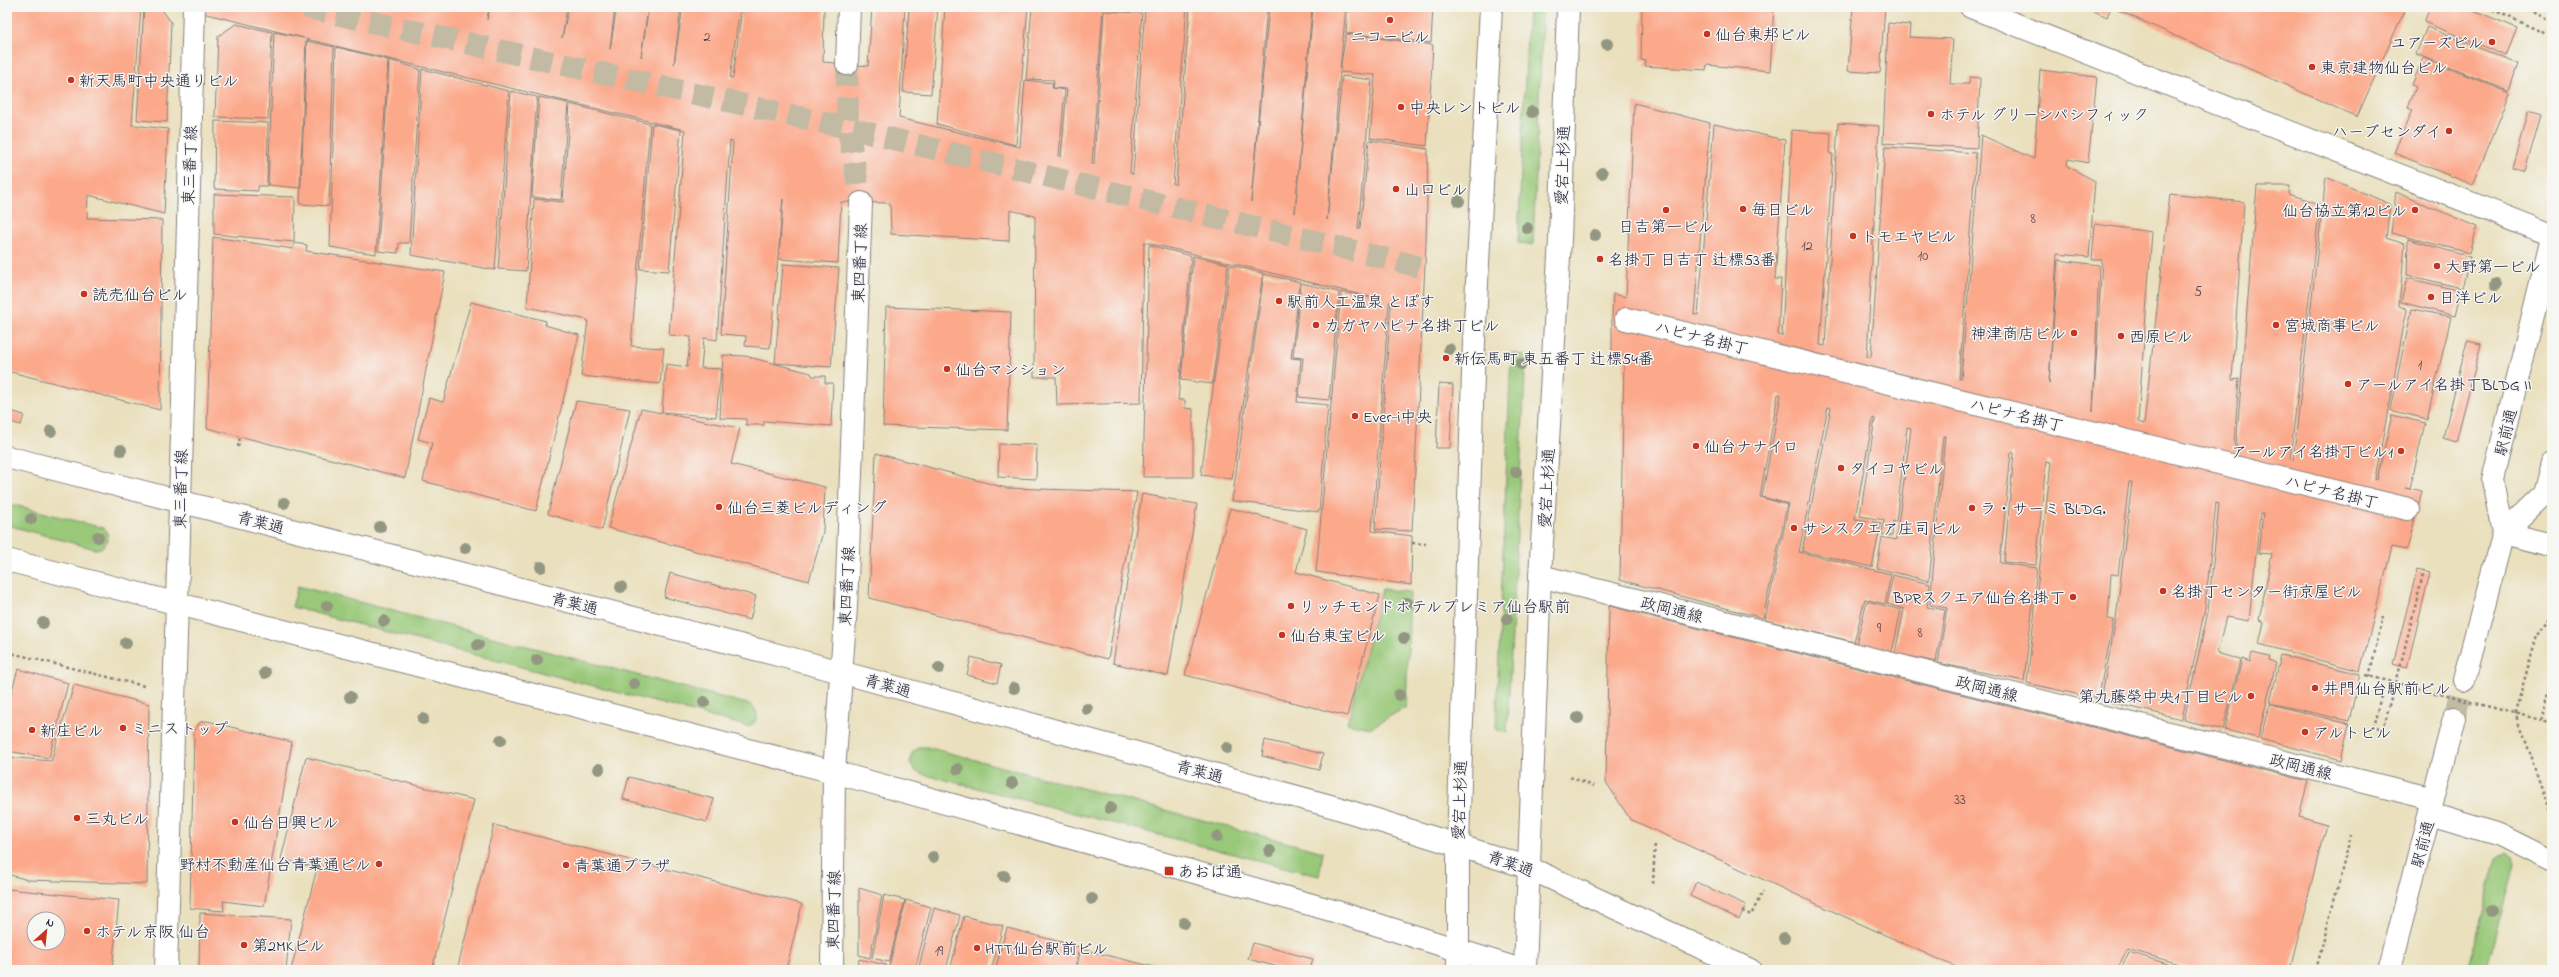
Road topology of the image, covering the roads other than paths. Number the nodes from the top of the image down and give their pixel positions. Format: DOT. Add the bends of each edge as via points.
graph roads {
  1 [pos="194,7"];
  2 [pos="848,7"];
  3 [pos="1491,7"];
  4 [pos="1568,7"];
  5 [pos="1971,7"];
  6 [pos="847,64"];
  7 [pos="861,203"];
  8 [pos="2552,236"];
  9 [pos="1626,319"];
  10 [pos="7,457"];
  11 [pos="2552,463"];
  12 [pos="179,500"];
  13 [pos="2408,509"];
  14 [pos="2503,533"];
  15 [pos="2552,546"];
  16 [pos="7,560"];
  17 [pos="1540,576"];
  18 [pos="178,605"];
  19 [pos="841,672"];
  20 [pos="2464,680"];
  21 [pos="2454,718"];
  22 [pos="834,772"];
  23 [pos="2431,806"];
  24 [pos="1458,845"];
  25 [pos="2552,861"];
  26 [pos="1528,868"];
  27 [pos="1458,960"];
  28 [pos="166,970"];
  29 [pos="832,970"];
  30 [pos="1521,970"];
  31 [pos="1525,970"];
  32 [pos="1750,970"];
  33 [pos="2389,970"];
  1 -- 12 [label="street, 東三番丁線"];
  2 -- 6 [label="street"];
  3 -- 24 [label="street, 愛宕上杉通" via="1474,342"];
  4 -- 17 [label="street, 愛宕上杉通" via="1560,240"];
  5 -- 8 [label="street"];
  7 -- 19 [label="street, 東四番丁線" via="846,607"];
  8 -- 14 [label="street, 駅前通" via="2493,480"];
  9 -- 13 [label="street, ハピナ名掛丁"];
  10 -- 12 [label="street, 青葉通"];
  11 -- 14 [label="street" via="2544,494"];
  12 -- 18 [label="street, 東三番丁線"];
  12 -- 19 [label="street, 青葉通"];
  14 -- 15 [label="street"];
  14 -- 20 [label="street, 駅前通"];
  16 -- 18 [label="street"];
  17 -- 23 [label="street, 政岡通線"];
  17 -- 26 [label="street, 愛宕上杉通"];
  18 -- 22 [label="street"];
  18 -- 28 [label="street, 東三番丁線"];
  19 -- 22 [label="street, 東四番丁線"];
  19 -- 24 [label="street, 青葉通" via="1338,808"];
  21 -- 23 [label="street, 駅前通"];
  22 -- 27 [label="street" via="1334,911"];
  22 -- 29 [label="street, 東四番丁線"];
  23 -- 25 [label="street, 政岡通線" via="2500,835"];
  23 -- 33 [label="street, 駅前通"];
  24 -- 26 [label="street, 青葉通"];
  24 -- 27 [label="street, 愛宕上杉通"];
  26 -- 31 [label="street, 愛宕上杉通"];
  26 -- 32 [label="street, 青葉通"];
  27 -- 30 [label="street"];
}
